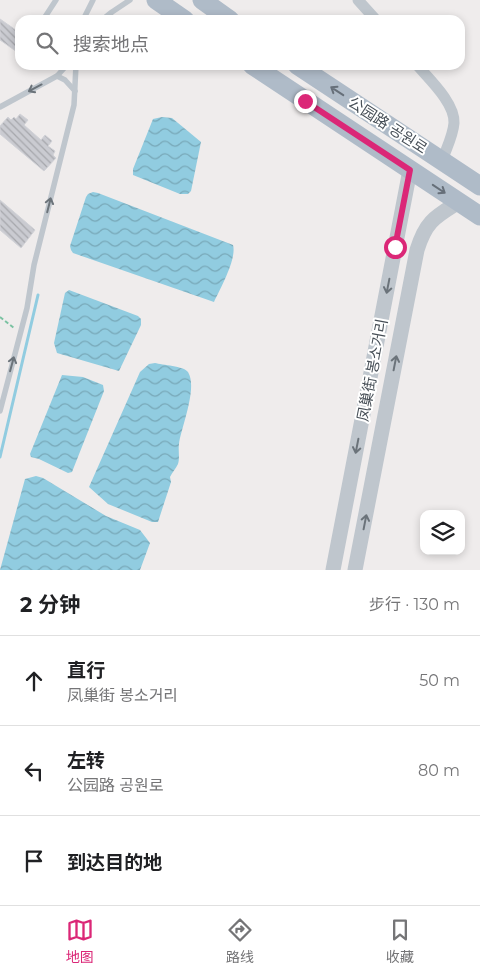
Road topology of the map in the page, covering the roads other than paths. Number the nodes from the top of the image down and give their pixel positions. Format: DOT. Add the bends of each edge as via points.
graph roads {
  1 [pos="56,0"];
  2 [pos="93,0"];
  3 [pos="130,0"];
  4 [pos="156,0"];
  5 [pos="202,0"];
  6 [pos="358,0"];
  7 [pos="46,15"];
  8 [pos="86,15"];
  9 [pos="108,15"];
  10 [pos="178,15"];
  11 [pos="223,15"];
  12 [pos="372,15"];
  13 [pos="63,70"];
  14 [pos="76,70"];
  15 [pos="260,70"];
  16 [pos="305,70"];
  17 [pos="422,70"];
  18 [pos="57,76"];
  19 [pos="75,91"];
  20 [pos="0,107"];
  21 [pos="442,161"];
  22 [pos="410,170"];
  23 [pos="480,186"];
  24 [pos="459,202"];
  25 [pos="480,216"];
  26 [pos="0,411"];
  27 [pos="333,570"];
  28 [pos="356,570"];
  1 -- 7 [label="lane"];
  2 -- 8 [label="lane"];
  3 -- 9 [label="lane"];
  4 -- 10 [label="main road"];
  5 -- 11 [label="main road"];
  6 -- 12 [label="street"];
  13 -- 18 [label="lane"];
  14 -- 19 [label="lane"];
  15 -- 22 [label="main road, 公园路 공원로"];
  21 -- 16 [label="main road, 公园路 공원로, one-way"];
  17 -- 21 [label="street" via="452,109 454,123"];
  18 -- 19 [label="lane"];
  18 -- 20 [label="lane, one-way"];
  26 -- 19 [label="lane, one-way" via="27,308"];
  21 -- 23 [label="main road, 公园路 공원로"];
  22 -- 24 [label="main road, 公园路 공원로, one-way"];
  22 -- 27 [label="street, 凤巢街 봉소거리, one-way"];
  24 -- 25 [label="main road, 公园路 공원로"];
  28 -- 24 [label="street, 凤巢街 봉소거리, one-way" via="417,250 429,223"];
}
